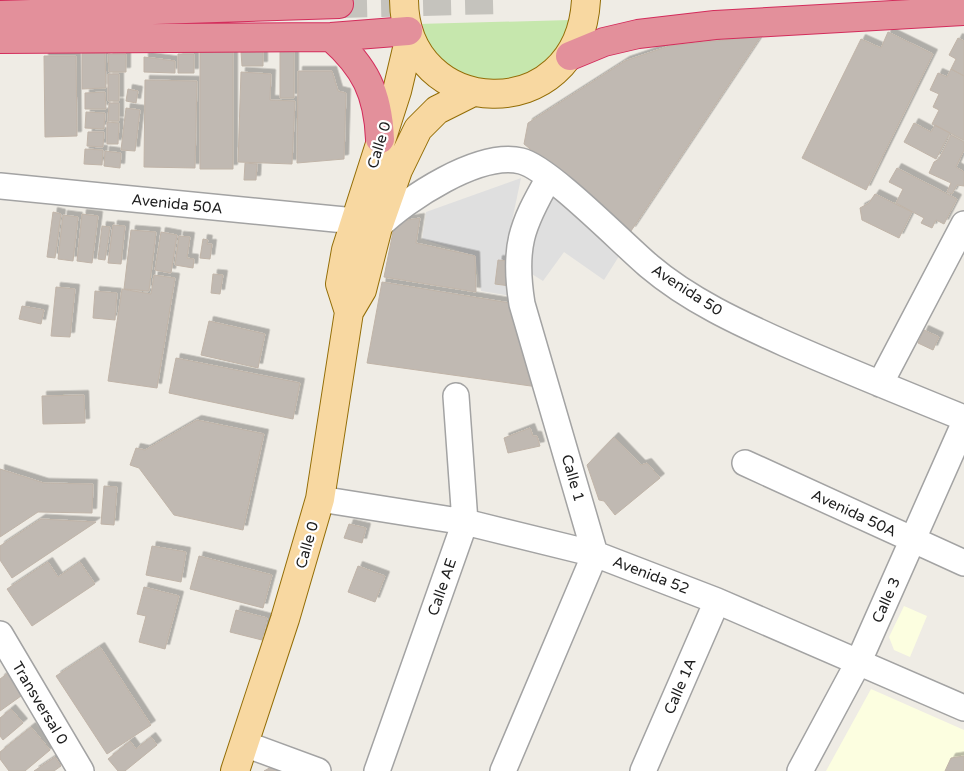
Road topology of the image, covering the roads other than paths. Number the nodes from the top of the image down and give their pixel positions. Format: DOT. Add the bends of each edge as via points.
graph roads {
  1 [pos="404,0"];
  2 [pos="586,0"];
  3 [pos="339,4"];
  4 [pos="964,11"];
  5 [pos="0,15"];
  6 [pos="409,33"];
  7 [pos="331,37"];
  8 [pos="0,38"];
  9 [pos="570,56"];
  10 [pos="473,92"];
  11 [pos="380,139"];
  12 [pos="398,170"];
  13 [pos="549,178"];
  14 [pos="0,186"];
  15 [pos="431,187"];
  16 [pos="366,224"];
  17 [pos="964,224"];
  18 [pos="880,384"];
  19 [pos="456,396"];
  20 [pos="964,418"];
  21 [pos="964,424"];
  22 [pos="745,463"];
  23 [pos="320,499"];
  24 [pos="465,522"];
  25 [pos="914,540"];
  26 [pos="595,554"];
  27 [pos="964,563"];
  28 [pos="717,601"];
  29 [pos="0,634"];
  30 [pos="858,662"];
  31 [pos="964,708"];
  32 [pos="245,744"];
  33 [pos="81,771"];
  34 [pos="235,771"];
  35 [pos="318,771"];
  36 [pos="377,771"];
  37 [pos="503,771"];
  38 [pos="644,771"];
  39 [pos="800,771"];
  1 -- 6 [label="main road"];
  2 -- 9 [label="main road" via="585,19"];
  3 -- 5 [label="highway"];
  4 -- 9 [label="highway" via="715,25 638,34 604,42"];
  6 -- 7 [label="highway"];
  6 -- 10 [label="main road" via="420,55 435,72"];
  6 -- 11 [label="main road, Calle 0" via="397,91"];
  7 -- 8 [label="highway"];
  7 -- 11 [label="highway" via="363,71 379,116"];
  9 -- 10 [label="main road" via="555,72 517,92"];
  10 -- 12 [label="main road, Calle 0" via="437,110 418,129"];
  11 -- 16 [label="main road, Calle 0"];
  12 -- 15 [label="street" via="413,182"];
  12 -- 16 [label="main road, Calle 0"];
  13 -- 15 [label="street, Avenida 50" via="522,161 505,159"];
  13 -- 18 [label="street, Avenida 50" via="650,267 686,292 736,322"];
  13 -- 26 [label="street, Calle 1" via="528,214 518,246 518,278 522,304"];
  14 -- 16 [label="street, Avenida 50A"];
  15 -- 16 [label="street, Avenida 50"];
  16 -- 23 [label="main road, Calle 0" via="346,250 340,284 349,312"];
  17 -- 18 [label="street"];
  18 -- 20 [label="street, Avenida 50"];
  19 -- 24 [label="street, Calle AE"];
  21 -- 25 [label="street, Calle 3"];
  22 -- 25 [label="street, Avenida 50A"];
  23 -- 24 [label="street, Avenida 52"];
  23 -- 32 [label="main road, Calle 0"];
  24 -- 26 [label="street, Avenida 52"];
  24 -- 36 [label="street, Calle AE"];
  25 -- 27 [label="street, Avenida 50A"];
  25 -- 30 [label="street, Calle 3"];
  26 -- 28 [label="street, Avenida 52"];
  26 -- 37 [label="street"];
  28 -- 30 [label="street, Avenida 52"];
  28 -- 38 [label="street, Calle 1A"];
  29 -- 33 [label="street, Transversal 0"];
  30 -- 31 [label="street, Avenida 52"];
  30 -- 39 [label="street, Calle 3"];
  32 -- 34 [label="main road, Calle 0"];
  32 -- 35 [label="street"];
}
